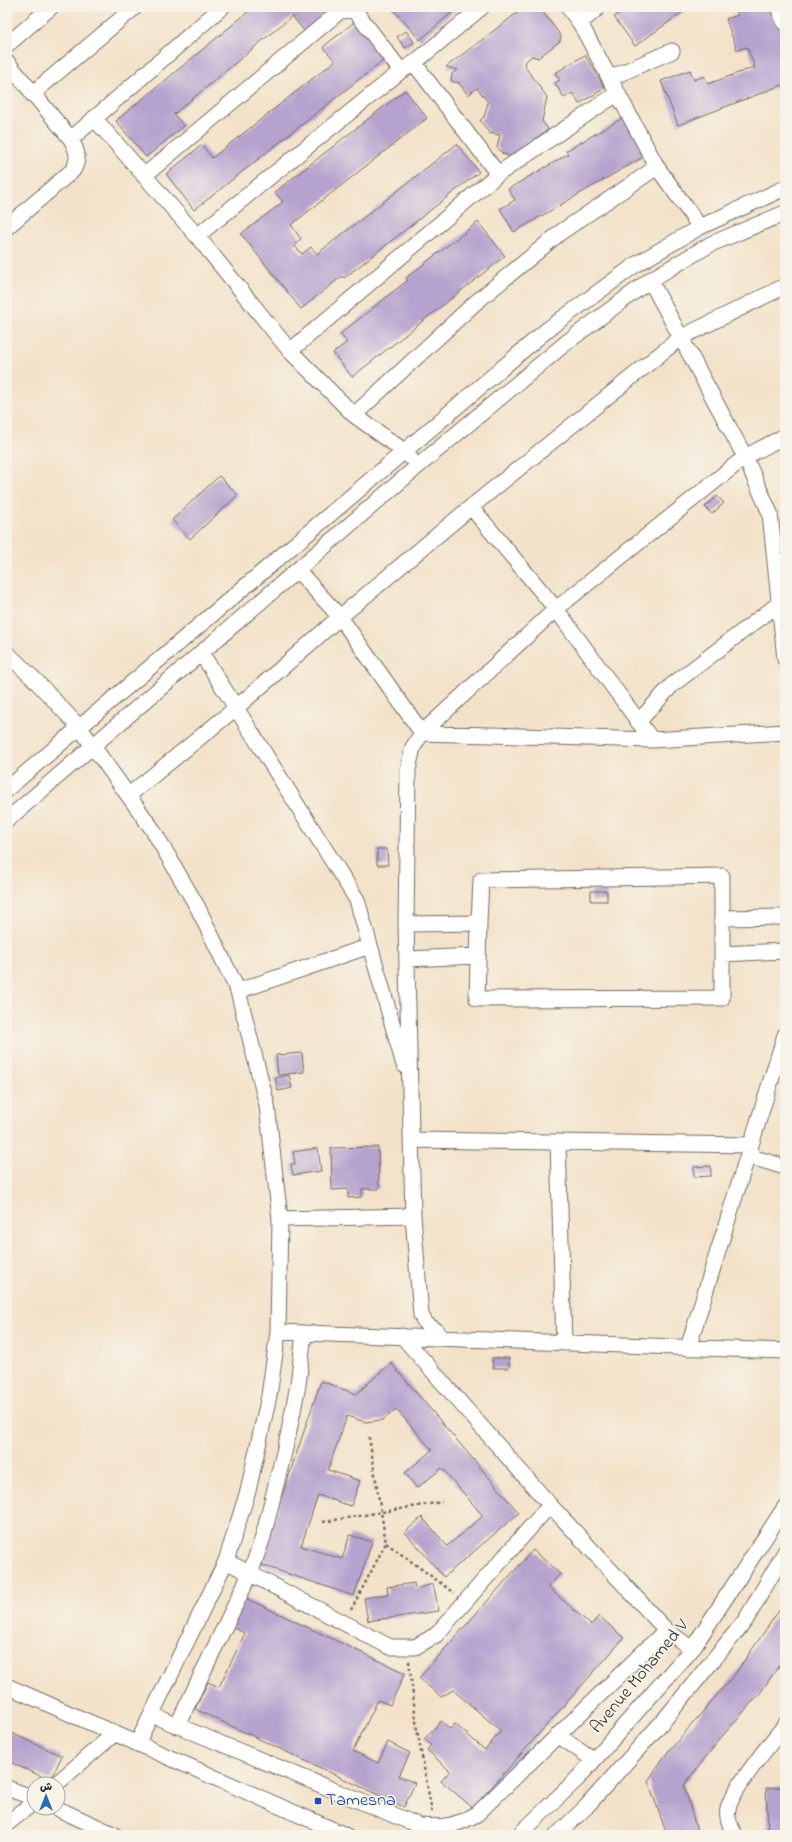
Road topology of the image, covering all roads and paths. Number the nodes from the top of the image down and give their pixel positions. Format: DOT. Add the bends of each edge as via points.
graph roads {
  1 [pos="51,7"];
  2 [pos="134,7"];
  3 [pos="222,7"];
  4 [pos="482,7"];
  5 [pos="568,7"];
  6 [pos="599,7"];
  7 [pos="778,7"];
  8 [pos="580,23"];
  9 [pos="785,23"];
  10 [pos="7,44"];
  11 [pos="672,51"];
  12 [pos="7,62"];
  13 [pos="414,63"];
  14 [pos="401,71"];
  15 [pos="610,78"];
  16 [pos="32,94"];
  17 [pos="618,94"];
  18 [pos="94,118"];
  19 [pos="71,139"];
  20 [pos="657,167"];
  21 [pos="498,174"];
  22 [pos="144,176"];
  23 [pos="785,188"];
  24 [pos="785,213"];
  25 [pos="7,227"];
  26 [pos="700,227"];
  27 [pos="197,236"];
  28 [pos="650,280"];
  29 [pos="785,286"];
  30 [pos="680,338"];
  31 [pos="290,350"];
  32 [pos="354,415"];
  33 [pos="785,436"];
  34 [pos="404,451"];
  35 [pos="745,457"];
  36 [pos="418,466"];
  37 [pos="471,508"];
  38 [pos="298,571"];
  39 [pos="782,601"];
  40 [pos="556,609"];
  41 [pos="340,617"];
  42 [pos="783,629"];
  43 [pos="7,653"];
  44 [pos="202,654"];
  45 [pos="785,659"];
  46 [pos="236,708"];
  47 [pos="638,722"];
  48 [pos="80,728"];
  49 [pos="785,732"];
  50 [pos="422,733"];
  51 [pos="652,740"];
  52 [pos="94,745"];
  53 [pos="7,789"];
  54 [pos="129,795"];
  55 [pos="7,820"];
  56 [pos="785,917"];
  57 [pos="722,918"];
  58 [pos="479,923"];
  59 [pos="406,924"];
  60 [pos="370,946"];
  61 [pos="785,950"];
  62 [pos="722,954"];
  63 [pos="478,956"];
  64 [pos="407,959"];
  65 [pos="238,991"];
  66 [pos="785,1035"];
  67 [pos="410,1087"];
  68 [pos="411,1140"];
  69 [pos="558,1142"];
  70 [pos="749,1151"];
  71 [pos="785,1167"];
  72 [pos="413,1216"];
  73 [pos="280,1219"];
  74 [pos="278,1332"];
  75 [pos="304,1333"];
  76 [pos="402,1336"];
  77 [pos="439,1337"];
  78 [pos="564,1343"];
  79 [pos="688,1348"];
  80 [pos="785,1351"];
  81 [pos="369,1437"];
  82 [pos="442,1502"];
  83 [pos="550,1505"];
  84 [pos="785,1507"];
  85 [pos="381,1512"];
  86 [pos="323,1522"];
  87 [pos="386,1542"];
  88 [pos="785,1552"];
  89 [pos="226,1561"];
  90 [pos="250,1574"];
  91 [pos="465,1602"];
  92 [pos="344,1623"];
  93 [pos="666,1630"];
  94 [pos="407,1647"];
  95 [pos="692,1649"];
  96 [pos="7,1686"];
  97 [pos="152,1715"];
  98 [pos="177,1726"];
  99 [pos="783,1733"];
  100 [pos="114,1734"];
  101 [pos="558,1735"];
  102 [pos="137,1744"];
  103 [pos="594,1760"];
  104 [pos="65,1776"];
  105 [pos="7,1788"];
  106 [pos="26,1795"];
  107 [pos="26,1809"];
  108 [pos="66,1813"];
  109 [pos="7,1824"];
  110 [pos="437,1828"];
  111 [pos="115,1835"];
  112 [pos="345,1835"];
  113 [pos="519,1835"];
  114 [pos="557,1835"];
  115 [pos="734,1835"];
  1 -- 10 [label="street"];
  2 -- 16 [label="street"];
  3 -- 18 [label="street"];
  4 -- 13 [label="street"];
  5 -- 8 [label="street"];
  6 -- 8 [label="street"];
  7 -- 9 [label="street"];
  8 -- 15 [label="street"];
  11 -- 15 [label="street"];
  12 -- 16 [label="street"];
  13 -- 14 [label="street"];
  13 -- 21 [label="street"];
  14 -- 22 [label="street" via="353,10 340,11"];
  14 -- 27 [label="street"];
  15 -- 17 [label="street"];
  16 -- 19 [label="street"];
  17 -- 20 [label="street"];
  17 -- 21 [label="street"];
  18 -- 19 [label="street"];
  18 -- 22 [label="street"];
  19 -- 25 [label="street" via="78,152 73,170"];
  20 -- 26 [label="street"];
  20 -- 32 [label="street" via="561,232 475,303"];
  21 -- 31 [label="street"];
  22 -- 27 [label="street"];
  23 -- 26 [label="street"];
  24 -- 28 [label="street" via="711,244"];
  26 -- 34 [label="street" via="635,265 548,329"];
  27 -- 31 [label="street"];
  28 -- 30 [label="street"];
  28 -- 36 [label="street" via="567,342"];
  29 -- 30 [label="street"];
  30 -- 35 [label="street"];
  30 -- 37 [label="street"];
  31 -- 32 [label="street"];
  32 -- 34 [label="street"];
  33 -- 35 [label="street"];
  34 -- 36 [label="street"];
  34 -- 48 [label="street"];
  35 -- 39 [label="street" via="770,513"];
  35 -- 40 [label="street"];
  36 -- 38 [label="street"];
  37 -- 40 [label="street"];
  37 -- 41 [label="street"];
  38 -- 41 [label="street"];
  38 -- 44 [label="street"];
  39 -- 42 [label="street"];
  39 -- 47 [label="street" via="672,685"];
  40 -- 47 [label="street"];
  40 -- 50 [label="street"];
  41 -- 46 [label="street"];
  41 -- 50 [label="street"];
  42 -- 45 [label="street"];
  43 -- 48 [label="street"];
  44 -- 46 [label="street"];
  44 -- 52 [label="street"];
  46 -- 54 [label="street"];
  46 -- 60 [label="street" via="357,900"];
  47 -- 51 [label="street"];
  48 -- 52 [label="street"];
  48 -- 53 [label="street"];
  49 -- 51 [label="street"];
  50 -- 51 [label="street"];
  50 -- 59 [label="street" via="414,748 408,770"];
  52 -- 54 [label="street"];
  52 -- 55 [label="street"];
  54 -- 65 [label="street" via="153,830 198,908"];
  56 -- 57 [label="street"];
  57 -- 58 [label="street" via="722,876 481,880"];
  57 -- 62 [label="street"];
  58 -- 59 [label="street"];
  58 -- 63 [label="street"];
  59 -- 64 [label="street"];
  60 -- 65 [label="street"];
  60 -- 67 [label="street"];
  61 -- 62 [label="street"];
  62 -- 63 [label="street" via="722,998 477,999"];
  63 -- 64 [label="street"];
  64 -- 67 [label="street"];
  65 -- 73 [label="street" via="267,1105"];
  66 -- 70 [label="street"];
  67 -- 68 [label="street"];
  68 -- 69 [label="street"];
  68 -- 72 [label="street"];
  69 -- 70 [label="street"];
  69 -- 78 [label="street"];
  70 -- 71 [label="street"];
  70 -- 79 [label="street"];
  72 -- 73 [label="street"];
  72 -- 77 [label="street" via="421,1315 426,1324 437,1331"];
  73 -- 74 [label="street"];
  74 -- 75 [label="street"];
  74 -- 89 [label="street" via="269,1396 248,1492"];
  75 -- 76 [label="street"];
  75 -- 90 [label="street" via="298,1385 281,1466 263,1537"];
  76 -- 77 [label="street"];
  76 -- 83 [label="street"];
  77 -- 78 [label="street"];
  78 -- 79 [label="street"];
  79 -- 80 [label="street"];
  81 -- 85 [label="path"];
  82 -- 85 [label="path"];
  83 -- 91 [label="street"];
  83 -- 93 [label="street"];
  84 -- 95 [label="street, Avenue Mohamed V"];
  85 -- 86 [label="path"];
  85 -- 87 [label="path"];
  87 -- 91 [label="path"];
  87 -- 92 [label="path"];
  88 -- 114 [label="street" via="744,1621 664,1720 586,1807"];
  89 -- 90 [label="street"];
  89 -- 97 [label="street"];
  90 -- 92 [label="street"];
  90 -- 98 [label="street"];
  91 -- 94 [label="street" via="436,1635 416,1647"];
  92 -- 94 [label="street" via="390,1647"];
  93 -- 95 [label="street"];
  93 -- 101 [label="street"];
  94 -- 110 [label="path" via="417,1729 431,1811"];
  95 -- 103 [label="street, Avenue Mohamed V"];
  96 -- 100 [label="street"];
  97 -- 98 [label="street"];
  97 -- 102 [label="street"];
  98 -- 110 [label="street" via="420,1826"];
  99 -- 115 [label="street" via="734,1794 727,1809"];
  100 -- 102 [label="street"];
  100 -- 104 [label="street"];
  101 -- 103 [label="street"];
  101 -- 110 [label="street" via="477,1814 460,1824"];
  102 -- 112 [label="street"];
  103 -- 113 [label="street, Avenue Mohamed V"];
  105 -- 106 [label="street"];
  107 -- 109 [label="street"];
  108 -- 111 [label="street"];
}
